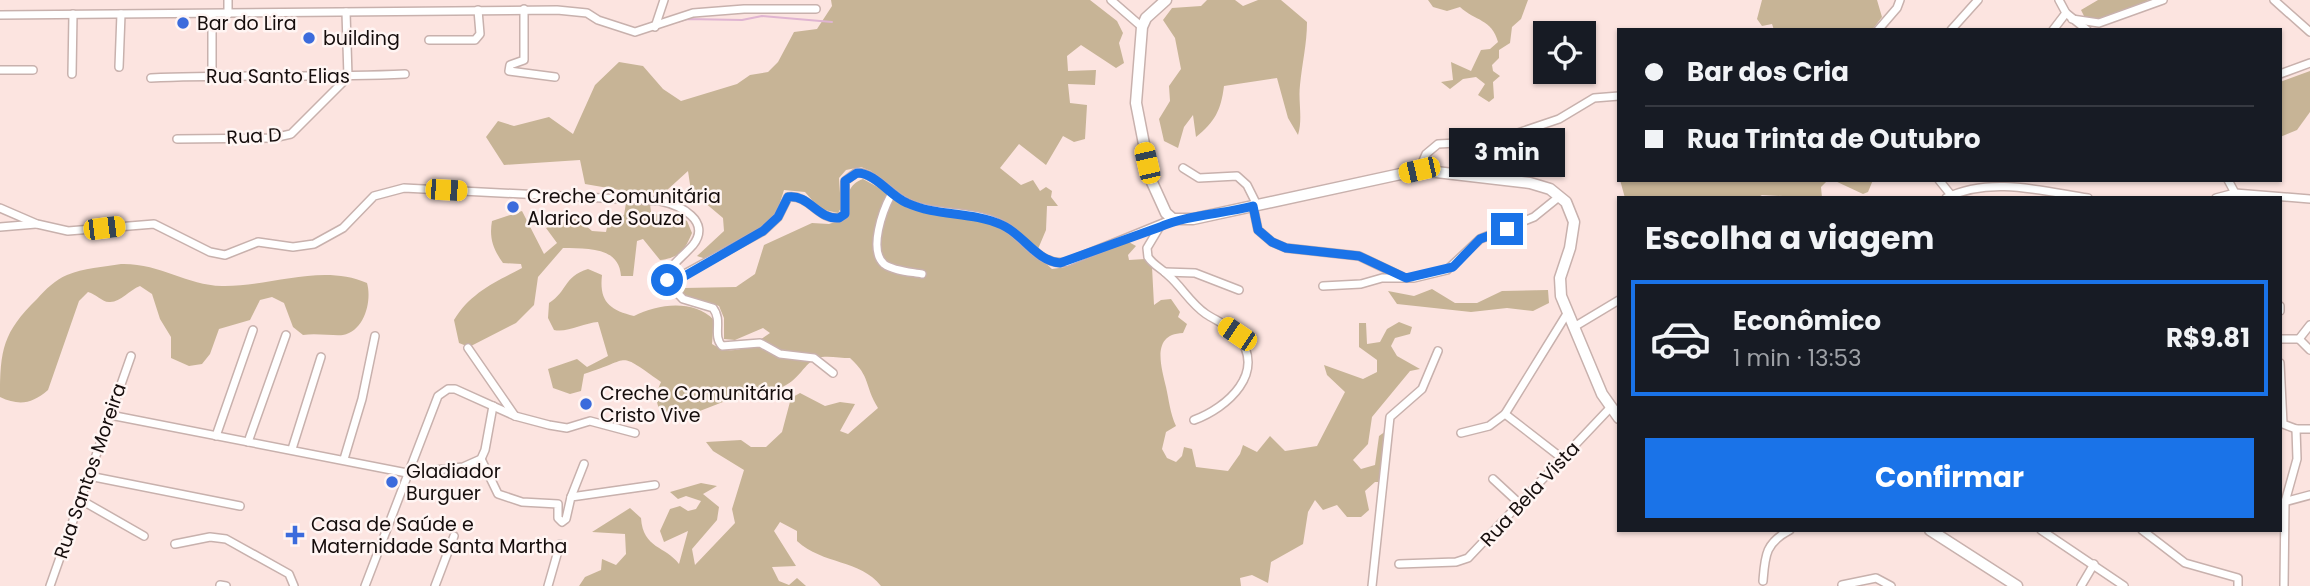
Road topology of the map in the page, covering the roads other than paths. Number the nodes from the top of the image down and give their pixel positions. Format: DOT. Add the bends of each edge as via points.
graph roads {
  1 [pos="228,0"];
  2 [pos="664,0"];
  3 [pos="1111,0"];
  4 [pos="1166,0"];
  5 [pos="1900,0"];
  6 [pos="1978,0"];
  7 [pos="2163,0"];
  8 [pos="2274,0"];
  9 [pos="2058,1"];
  10 [pos="524,9"];
  11 [pos="816,9"];
  12 [pos="478,10"];
  13 [pos="346,12"];
  14 [pos="73,14"];
  15 [pos="121,14"];
  16 [pos="228,14"];
  17 [pos="0,15"];
  18 [pos="212,15"];
  19 [pos="2069,16"];
  20 [pos="654,27"];
  21 [pos="1142,27"];
  22 [pos="1880,28"];
  23 [pos="1953,28"];
  24 [pos="2055,28"];
  25 [pos="2084,28"];
  26 [pos="2310,32"];
  27 [pos="429,40"];
  28 [pos="2310,63"];
  29 [pos="120,67"];
  30 [pos="33,69"];
  31 [pos="0,70"];
  32 [pos="2282,73"];
  33 [pos="72,74"];
  34 [pos="405,74"];
  35 [pos="212,75"];
  36 [pos="348,77"];
  37 [pos="555,77"];
  38 [pos="151,78"];
  39 [pos="1617,96"];
  40 [pos="177,139"];
  41 [pos="1183,168"];
  42 [pos="1419,170"];
  43 [pos="2229,182"];
  44 [pos="2235,193"];
  45 [pos="891,195"];
  46 [pos="2057,195"];
  47 [pos="1560,196"];
  48 [pos="1949,196"];
  49 [pos="2224,196"];
  50 [pos="2272,196"];
  51 [pos="2282,197"];
  52 [pos="2310,199"];
  53 [pos="1255,205"];
  54 [pos="0,208"];
  55 [pos="1173,219"];
  56 [pos="37,224"];
  57 [pos="0,227"];
  58 [pos="1160,227"];
  59 [pos="1164,272"];
  60 [pos="922,274"];
  61 [pos="1406,278"];
  62 [pos="668,283"];
  63 [pos="1323,286"];
  64 [pos="1240,290"];
  65 [pos="1617,301"];
  66 [pos="1568,312"];
  67 [pos="2310,324"];
  68 [pos="1574,327"];
  69 [pos="253,330"];
  70 [pos="286,335"];
  71 [pos="375,336"];
  72 [pos="2282,339"];
  73 [pos="2299,339"];
  74 [pos="468,348"];
  75 [pos="2310,350"];
  76 [pos="1438,351"];
  77 [pos="131,356"];
  78 [pos="321,357"];
  79 [pos="833,373"];
  80 [pos="2282,404"];
  81 [pos="493,406"];
  82 [pos="1610,408"];
  83 [pos="1505,414"];
  84 [pos="110,415"];
  85 [pos="515,416"];
  86 [pos="1617,416"];
  87 [pos="1195,421"];
  88 [pos="2296,429"];
  89 [pos="2310,429"];
  90 [pos="635,433"];
  91 [pos="1461,433"];
  92 [pos="216,436"];
  93 [pos="248,442"];
  94 [pos="292,449"];
  95 [pos="344,459"];
  96 [pos="481,459"];
  97 [pos="1563,459"];
  98 [pos="584,464"];
  99 [pos="407,473"];
  100 [pos="89,476"];
  101 [pos="1493,479"];
  102 [pos="655,485"];
  103 [pos="2310,495"];
  104 [pos="571,497"];
  105 [pos="81,500"];
  106 [pos="2283,502"];
  107 [pos="1520,505"];
  108 [pos="240,506"];
  109 [pos="1786,532"];
  110 [pos="1933,532"];
  111 [pos="2044,532"];
  112 [pos="2145,532"];
  113 [pos="144,536"];
  114 [pos="454,536"];
  115 [pos="175,544"];
  116 [pos="560,544"];
  117 [pos="1399,564"];
  118 [pos="2094,564"];
  119 [pos="1763,582"];
  120 [pos="2238,582"];
  121 [pos="294,585"];
  122 [pos="1842,585"];
  123 [pos="50,586"];
  124 [pos="365,586"];
  125 [pos="435,586"];
  126 [pos="548,586"];
  127 [pos="1371,586"];
  128 [pos="1891,586"];
  129 [pos="2017,586"];
  130 [pos="2081,586"];
  131 [pos="2124,586"];
  132 [pos="2284,586"];
  1 -- 16 [label="street"];
  2 -- 20 [label="street"];
  3 -- 21 [label="street"];
  4 -- 21 [label="main road"];
  5 -- 22 [label="street"];
  6 -- 23 [label="street"];
  7 -- 19 [label="street" via="2094,24"];
  8 -- 26 [label="street"];
  9 -- 19 [label="street"];
  10 -- 12 [label="street"];
  10 -- 20 [label="street" via="575,11 635,32"];
  10 -- 37 [label="street" via="524,60 510,65 509,71"];
  11 -- 20 [label="street" via="704,12 681,15"];
  12 -- 13 [label="street"];
  12 -- 27 [label="street" via="480,34 475,40"];
  13 -- 16 [label="street"];
  13 -- 36 [label="street"];
  14 -- 15 [label="street"];
  14 -- 17 [label="street"];
  14 -- 33 [label="street"];
  15 -- 18 [label="street"];
  15 -- 29 [label="street"];
  16 -- 18 [label="street"];
  18 -- 35 [label="street"];
  19 -- 24 [label="street"];
  19 -- 25 [label="street"];
  21 -- 55 [label="main road" via="1136,91 1140,131 1154,192"];
  28 -- 32 [label="street"];
  30 -- 31 [label="street"];
  34 -- 36 [label="street, Rua Santo Elias"];
  35 -- 36 [label="street, Rua Santo Elias"];
  35 -- 38 [label="street, Rua Santo Elias"];
  36 -- 40 [label="street, Rua D" via="297,130 283,137"];
  39 -- 42 [label="street" via="1594,98 1559,119 1494,141 1438,144 1426,154"];
  41 -- 53 [label="street" via="1199,178 1237,176 1247,185"];
  42 -- 47 [label="main road" via="1530,183"];
  42 -- 53 [label="main road"];
  43 -- 44 [label="street"];
  44 -- 49 [label="street"];
  44 -- 50 [label="street"];
  45 -- 58 [label="street" via="934,211 970,214 1005,226 1053,263 1067,262"];
  45 -- 60 [label="street" via="881,221 880,258 889,267"];
  45 -- 62 [label="street" via="867,174 857,173 845,181 845,214 839,218 827,216 801,198 788,197 778,217 763,231"];
  46 -- 48 [label="street" via="2030,187 2007,187"];
  47 -- 61 [label="street" via="1534,217 1480,239 1453,267"];
  47 -- 66 [label="main road" via="1574,222 1560,278"];
  51 -- 52 [label="street"];
  53 -- 55 [label="main road" via="1194,219"];
  53 -- 61 [label="street" via="1258,230 1272,242 1286,248 1359,256"];
  54 -- 56 [label="street"];
  55 -- 58 [label="street"];
  56 -- 57 [label="street"];
  56 -- 62 [label="street" via="77,231 154,224 225,255 258,242 293,247 314,244 344,228 374,196 394,189 650,200 683,209 698,227 694,244 669,270"];
  58 -- 59 [label="street" via="1146,252"];
  59 -- 64 [label="street" via="1195,273"];
  59 -- 87 [label="street" via="1190,302 1237,334 1246,356 1242,385 1217,412"];
  61 -- 63 [label="street"];
  62 -- 79 [label="street" via="683,299 713,308 719,318 717,340 722,346 750,341 787,356 814,358"];
  65 -- 68 [label="street"];
  66 -- 68 [label="main road"];
  66 -- 83 [label="street"];
  67 -- 73 [label="street"];
  68 -- 82 [label="main road"];
  69 -- 92 [label="street"];
  70 -- 93 [label="street"];
  71 -- 95 [label="street"];
  72 -- 73 [label="street"];
  73 -- 75 [label="street"];
  74 -- 85 [label="street"];
  76 -- 127 [label="street" via="1422,389 1390,417"];
  77 -- 84 [label="street, Rua Santos Moreira"];
  78 -- 94 [label="street"];
  80 -- 88 [label="street" via="2283,424"];
  81 -- 85 [label="street"];
  81 -- 96 [label="street"];
  81 -- 99 [label="street" via="455,389 438,396"];
  82 -- 86 [label="main road"];
  82 -- 97 [label="street, Rua Bela Vista"];
  83 -- 91 [label="street" via="1496,423"];
  83 -- 97 [label="street"];
  84 -- 92 [label="street"];
  84 -- 100 [label="street, Rua Santos Moreira"];
  85 -- 90 [label="street" via="562,428 597,422"];
  88 -- 89 [label="street"];
  88 -- 106 [label="street" via="2297,459"];
  92 -- 93 [label="street"];
  93 -- 94 [label="street"];
  94 -- 95 [label="street"];
  95 -- 99 [label="street"];
  96 -- 99 [label="street"];
  96 -- 104 [label="street" via="498,494 522,502 556,504 559,521 566,519"];
  97 -- 107 [label="street, Rua Bela Vista"];
  98 -- 104 [label="street"];
  99 -- 124 [label="street"];
  100 -- 105 [label="street, Rua Santos Moreira"];
  100 -- 108 [label="street"];
  101 -- 107 [label="street"];
  102 -- 104 [label="street"];
  103 -- 106 [label="street"];
  105 -- 113 [label="street"];
  105 -- 123 [label="street, Rua Santos Moreira"];
  106 -- 132 [label="street"];
  107 -- 117 [label="street, Rua Bela Vista" via="1463,561"];
  109 -- 119 [label="street" via="1766,551"];
  110 -- 129 [label="main road"];
  111 -- 118 [label="street"];
  112 -- 120 [label="street" via="2185,563"];
  114 -- 125 [label="street"];
  115 -- 121 [label="street" via="210,537 226,539 289,574"];
  116 -- 126 [label="street"];
  118 -- 130 [label="street"];
  118 -- 131 [label="street"];
  122 -- 128 [label="street" via="1876,578"];
}
